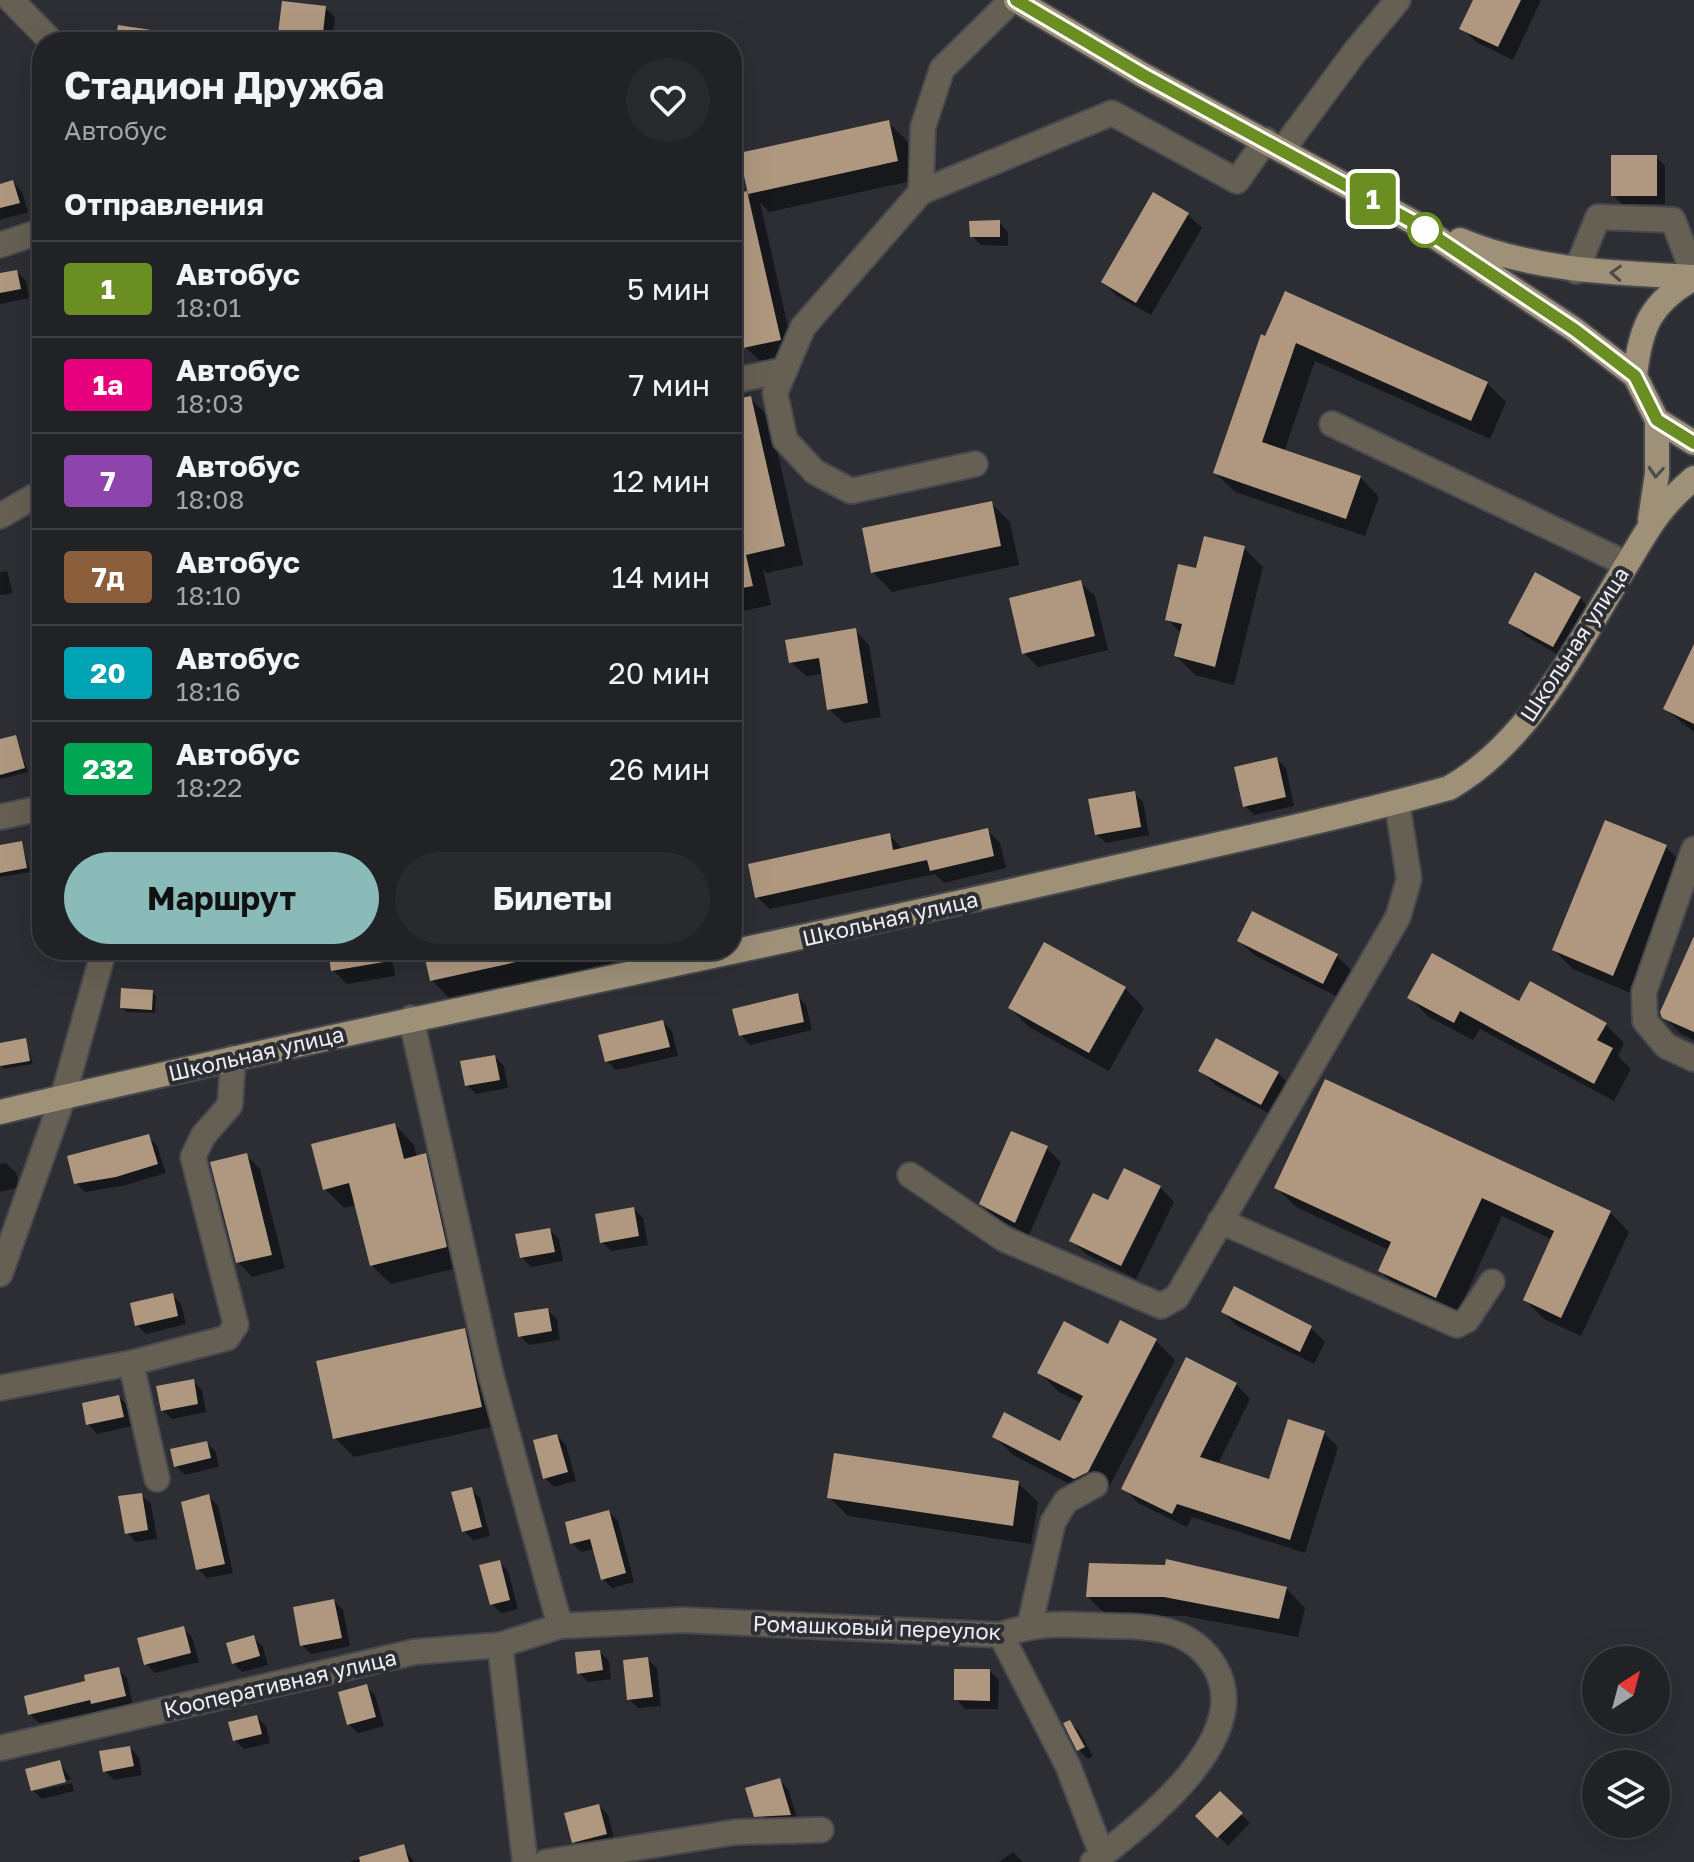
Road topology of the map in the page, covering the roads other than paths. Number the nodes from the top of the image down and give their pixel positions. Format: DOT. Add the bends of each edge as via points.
graph roads {
  1 [pos="11,0"];
  2 [pos="1014,0"];
  3 [pos="1398,0"];
  4 [pos="42,32"];
  5 [pos="1275,145"];
  6 [pos="921,192"];
  7 [pos="1413,222"];
  8 [pos="32,234"];
  9 [pos="0,245"];
  10 [pos="1576,271"];
  11 [pos="1694,276"];
  12 [pos="785,370"];
  13 [pos="1635,376"];
  14 [pos="742,379"];
  15 [pos="1657,420"];
  16 [pos="1332,424"];
  17 [pos="1694,443"];
  18 [pos="975,464"];
  19 [pos="1694,478"];
  20 [pos="32,498"];
  21 [pos="0,516"];
  22 [pos="1649,522"];
  23 [pos="1627,564"];
  24 [pos="1397,802"];
  25 [pos="32,810"];
  26 [pos="0,817"];
  27 [pos="1694,849"];
  28 [pos="742,951"];
  29 [pos="101,960"];
  30 [pos="702,960"];
  31 [pos="411,1018"];
  32 [pos="233,1058"];
  33 [pos="1694,1059"];
  34 [pos="63,1097"];
  35 [pos="0,1112"];
  36 [pos="910,1175"];
  37 [pos="1220,1221"];
  38 [pos="0,1274"];
  39 [pos="1492,1282"];
  40 [pos="131,1363"];
  41 [pos="0,1388"];
  42 [pos="157,1479"];
  43 [pos="1095,1485"];
  44 [pos="1030,1624"];
  45 [pos="560,1626"];
  46 [pos="1001,1635"];
  47 [pos="500,1645"];
  48 [pos="0,1748"];
  49 [pos="821,1830"];
  50 [pos="1098,1858"];
  51 [pos="525,1862"];
  52 [pos="546,1862"];
  1 -- 4 [label="street"];
  2 -- 5 [label="main road"];
  2 -- 6 [label="street" via="942,69 923,127"];
  3 -- 5 [label="street"];
  5 -- 6 [label="street" via="1237,181 1112,113"];
  5 -- 7 [label="main road"];
  6 -- 12 [label="street" via="803,327"];
  7 -- 10 [label="main road" via="1491,253"];
  7 -- 13 [label="main road"];
  8 -- 9 [label="street"];
  11 -- 10 [label="main road, one-way"];
  10 -- 11 [label="street" via="1598,217 1658,219 1673,220"];
  11 -- 13 [label="main road" via="1655,306 1638,344"];
  12 -- 14 [label="street"];
  12 -- 18 [label="street" via="775,393 785,440 815,472 851,491"];
  13 -- 15 [label="main road"];
  15 -- 17 [label="main road"];
  15 -- 22 [label="main road, one-way" via="1657,474"];
  16 -- 23 [label="street"];
  19 -- 22 [label="main road"];
  20 -- 21 [label="street"];
  22 -- 23 [label="main road, Школьная улица"];
  23 -- 24 [label="main road, Школьная улица" via="1518,731 1478,771 1449,788"];
  24 -- 28 [label="main road, Школьная улица"];
  24 -- 37 [label="street" via="1409,879 1398,917"];
  25 -- 26 [label="street"];
  27 -- 33 [label="street" via="1644,992 1645,1021 1666,1046"];
  29 -- 34 [label="street"];
  30 -- 31 [label="main road, Школьная улица"];
  31 -- 32 [label="main road, Школьная улица"];
  31 -- 45 [label="street" via="491,1375"];
  32 -- 34 [label="main road, Школьная улица"];
  32 -- 40 [label="street" via="230,1105 203,1136 193,1157 236,1325 227,1338"];
  34 -- 35 [label="main road, Школьная улица"];
  34 -- 38 [label="street"];
  36 -- 37 [label="street" via="1004,1239 1161,1306 1177,1297"];
  37 -- 39 [label="street" via="1457,1325 1467,1320"];
  40 -- 41 [label="street"];
  40 -- 42 [label="street"];
  43 -- 44 [label="street" via="1066,1501 1053,1522"];
  44 -- 46 [label="street, Ромашковый переулок"];
  44 -- 50 [label="street, Ромашковый переулок" via="1148,1626 1177,1632 1208,1654 1220,1675 1224,1716 1207,1752 1153,1814"];
  45 -- 46 [label="street, Ромашковый переулок" via="682,1620"];
  45 -- 47 [label="street, Кооперативная улица"];
  46 -- 50 [label="street" via="1068,1766"];
  47 -- 48 [label="street, Кооперативная улица" via="414,1652"];
  47 -- 51 [label="street"];
  49 -- 52 [label="street" via="736,1832"];
}
